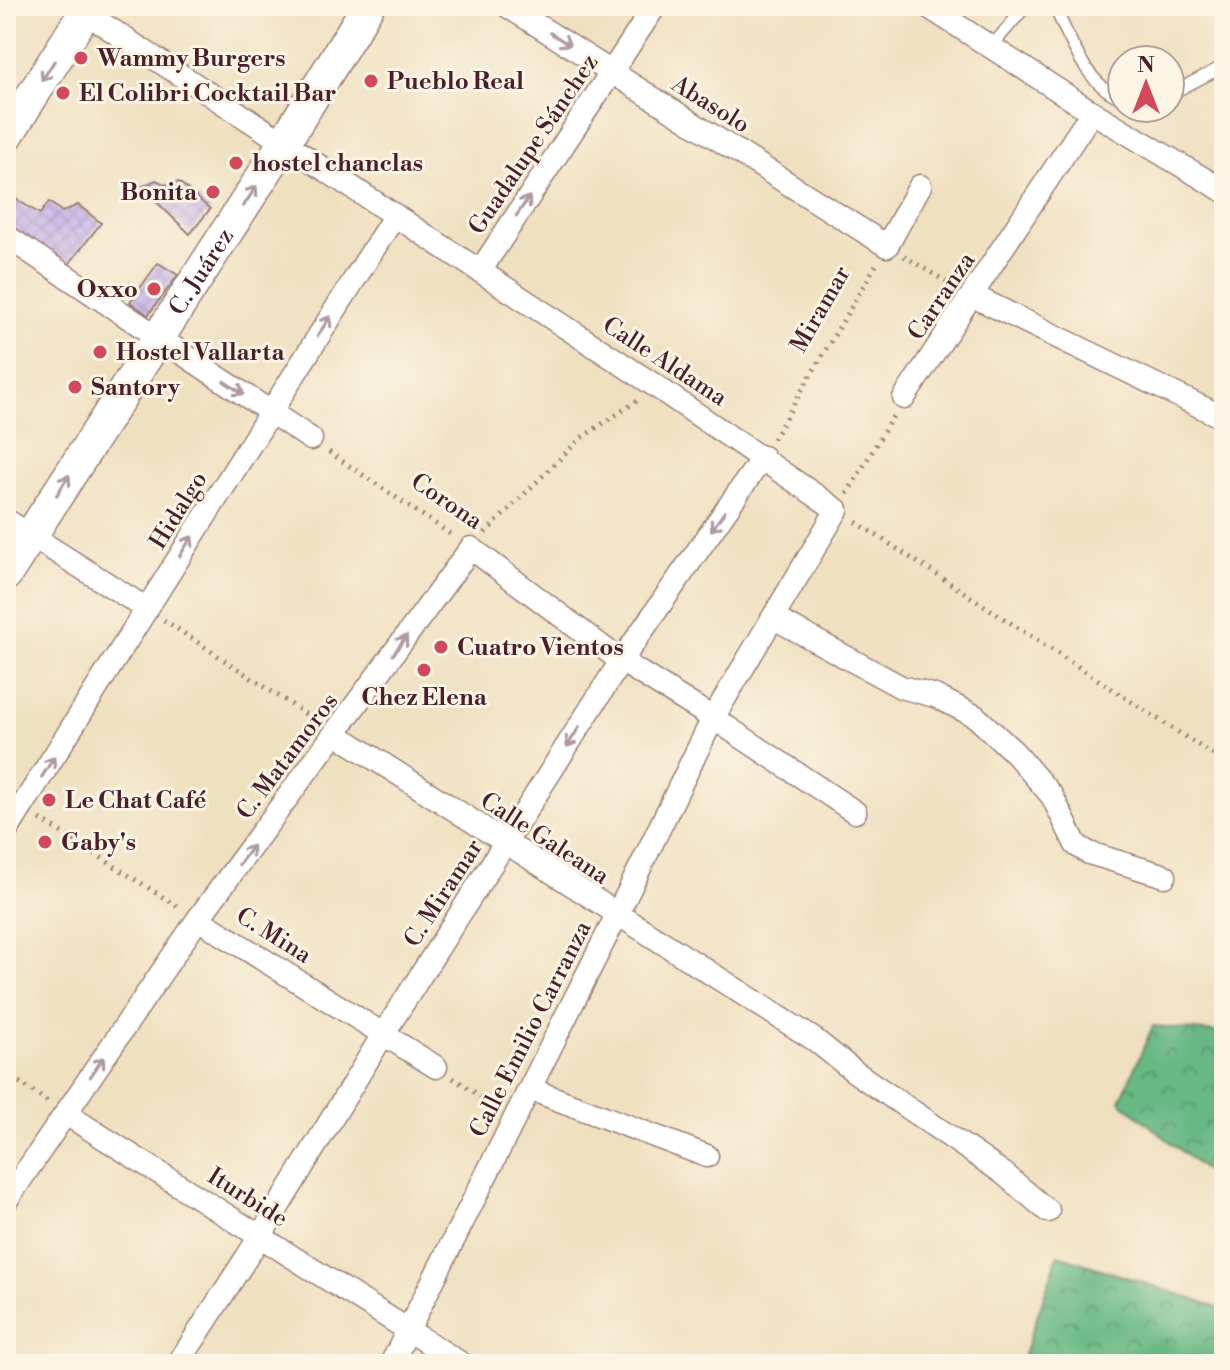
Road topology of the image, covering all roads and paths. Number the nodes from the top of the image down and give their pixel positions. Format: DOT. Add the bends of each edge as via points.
graph roads {
  1 [pos="368,6"];
  2 [pos="507,6"];
  3 [pos="655,6"];
  4 [pos="927,6"];
  5 [pos="1026,6"];
  6 [pos="1054,6"];
  7 [pos="83,8"];
  8 [pos="991,47"];
  9 [pos="1224,66"];
  10 [pos="613,72"];
  11 [pos="1186,86"];
  12 [pos="1106,92"];
  13 [pos="1092,112"];
  14 [pos="6,137"];
  15 [pos="284,143"];
  16 [pos="920,186"];
  17 [pos="1224,191"];
  18 [pos="395,215"];
  19 [pos="6,236"];
  20 [pos="887,246"];
  21 [pos="480,271"];
  22 [pos="973,296"];
  23 [pos="157,337"];
  24 [pos="657,387"];
  25 [pos="904,398"];
  26 [pos="269,411"];
  27 [pos="1224,418"];
  28 [pos="311,439"];
  29 [pos="763,457"];
  30 [pos="837,510"];
  31 [pos="18,527"];
  32 [pos="471,548"];
  33 [pos="6,574"];
  34 [pos="147,609"];
  35 [pos="774,618"];
  36 [pos="621,661"];
  37 [pos="713,718"];
  38 [pos="336,734"];
  39 [pos="1224,762"];
  40 [pos="14,802"];
  41 [pos="855,812"];
  42 [pos="6,832"];
  43 [pos="506,842"];
  44 [pos="1165,876"];
  45 [pos="617,915"];
  46 [pos="198,919"];
  47 [pos="384,1033"];
  48 [pos="436,1067"];
  49 [pos="6,1073"];
  50 [pos="530,1089"];
  51 [pos="66,1114"];
  52 [pos="514,1119"];
  53 [pos="707,1156"];
  54 [pos="6,1201"];
  55 [pos="1048,1211"];
  56 [pos="261,1235"];
  57 [pos="407,1331"];
  58 [pos="178,1364"];
  59 [pos="391,1364"];
  60 [pos="462,1364"];
  1 -- 15 [label="main road, C. Juárez"];
  2 -- 10 [label="street, Abasolo, one-way"];
  3 -- 10 [label="street, Guadalupe Sánchez"];
  4 -- 8 [label="street"];
  5 -- 8 [label="lane"];
  6 -- 12 [label="lane" via="1082,62"];
  7 -- 14 [label="main road, one-way"];
  7 -- 15 [label="street, Calle Aldama"];
  8 -- 13 [label="street"];
  9 -- 11 [label="lane"];
  10 -- 20 [label="street, Abasolo"];
  21 -- 10 [label="street, Guadalupe Sánchez, one-way"];
  13 -- 17 [label="street"];
  13 -- 22 [label="street, Carranza"];
  15 -- 18 [label="street, Calle Aldama"];
  23 -- 15 [label="main road, C. Juárez, one-way"];
  16 -- 20 [label="street"];
  18 -- 21 [label="street, Calle Aldama"];
  26 -- 18 [label="street, Hidalgo, one-way"];
  19 -- 23 [label="street"];
  20 -- 22 [label="path"];
  20 -- 29 [label="path, Miramar"];
  21 -- 24 [label="street, Calle Aldama"];
  22 -- 25 [label="street, Carranza"];
  22 -- 27 [label="street"];
  23 -- 26 [label="street, one-way"];
  31 -- 23 [label="main road, C. Juárez, one-way"];
  24 -- 29 [label="street, Calle Aldama"];
  24 -- 32 [label="path" via="581,438"];
  25 -- 30 [label="path"];
  26 -- 28 [label="street"];
  34 -- 26 [label="street, Hidalgo, one-way"];
  28 -- 32 [label="path, Corona"];
  29 -- 30 [label="street, Calle Aldama"];
  29 -- 36 [label="street, C. Miramar, one-way"];
  30 -- 35 [label="street, Calle Emilio Carranza"];
  30 -- 39 [label="path"];
  31 -- 33 [label="main road, C. Juárez"];
  31 -- 34 [label="street"];
  32 -- 36 [label="street, Corona"];
  38 -- 32 [label="street, C. Matamoros, one-way"];
  34 -- 38 [label="path"];
  40 -- 34 [label="street, Hidalgo, one-way"];
  35 -- 37 [label="street, Calle Emilio Carranza"];
  35 -- 44 [label="street" via="901,687 935,696 975,716 1052,796 1076,845"];
  36 -- 37 [label="street, Corona"];
  36 -- 43 [label="street, C. Miramar, one-way"];
  37 -- 41 [label="street, Corona"];
  37 -- 45 [label="street, Calle Emilio Carranza"];
  38 -- 43 [label="street, Calle Galeana"];
  46 -- 38 [label="street, C. Matamoros, one-way"];
  40 -- 42 [label="street, Hidalgo"];
  40 -- 46 [label="path, C. Mina"];
  43 -- 45 [label="street, Calle Galeana"];
  43 -- 47 [label="street, C. Miramar"];
  45 -- 50 [label="street, Calle Emilio Carranza"];
  45 -- 55 [label="street, Calle Galeana" via="815,1040 1003,1173"];
  46 -- 47 [label="street, C. Mina"];
  51 -- 46 [label="street, C. Matamoros, one-way"];
  47 -- 48 [label="street, C. Mina"];
  47 -- 56 [label="street, C. Miramar"];
  48 -- 52 [label="path"];
  49 -- 51 [label="path"];
  50 -- 52 [label="street, Calle Emilio Carranza"];
  50 -- 53 [label="street"];
  51 -- 54 [label="street, C. Matamoros"];
  51 -- 56 [label="street, Iturbide"];
  52 -- 57 [label="street, Calle Emilio Carranza"];
  56 -- 57 [label="street, Iturbide"];
  56 -- 58 [label="street, C. Miramar"];
  57 -- 59 [label="street, Calle Emilio Carranza"];
  57 -- 60 [label="street, Iturbide"];
}
